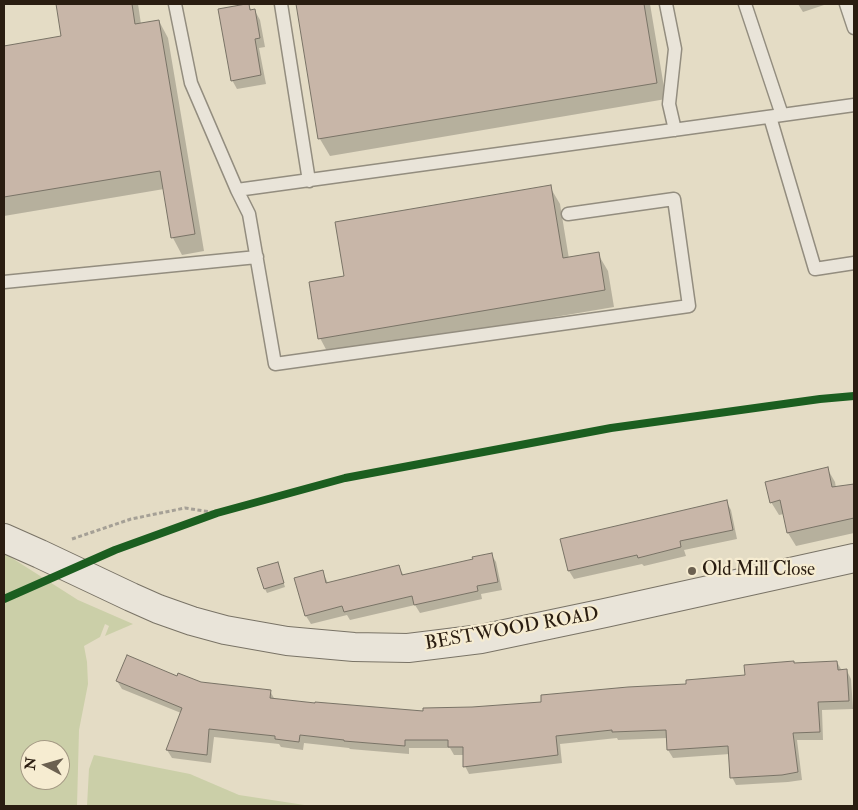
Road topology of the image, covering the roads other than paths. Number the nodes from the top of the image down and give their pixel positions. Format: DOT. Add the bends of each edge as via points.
graph roads {
  1 [pos="175,4"];
  2 [pos="281,4"];
  3 [pos="666,4"];
  4 [pos="745,4"];
  5 [pos="846,4"];
  6 [pos="854,28"];
  7 [pos="854,105"];
  8 [pos="776,116"];
  9 [pos="675,130"];
  10 [pos="309,181"];
  11 [pos="237,190"];
  12 [pos="568,214"];
  13 [pos="257,257"];
  14 [pos="854,263"];
  15 [pos="4,282"];
  16 [pos="4,538"];
  17 [pos="854,558"];
  1 -- 11 [label="lane" via="191,83"];
  2 -- 10 [label="lane"];
  3 -- 9 [label="lane" via="675,49 668,104"];
  4 -- 8 [label="lane"];
  5 -- 6 [label="lane"];
  7 -- 8 [label="lane"];
  8 -- 9 [label="lane"];
  8 -- 14 [label="lane" via="815,269"];
  9 -- 10 [label="lane"];
  10 -- 11 [label="lane"];
  11 -- 13 [label="lane" via="249,214"];
  12 -- 13 [label="lane" via="674,200 689,306 275,364"];
  13 -- 15 [label="lane"];
  16 -- 17 [label="main road, BESTWOOD ROAD" via="130,597 192,621 268,638 354,647 408,648 481,639"];
}
